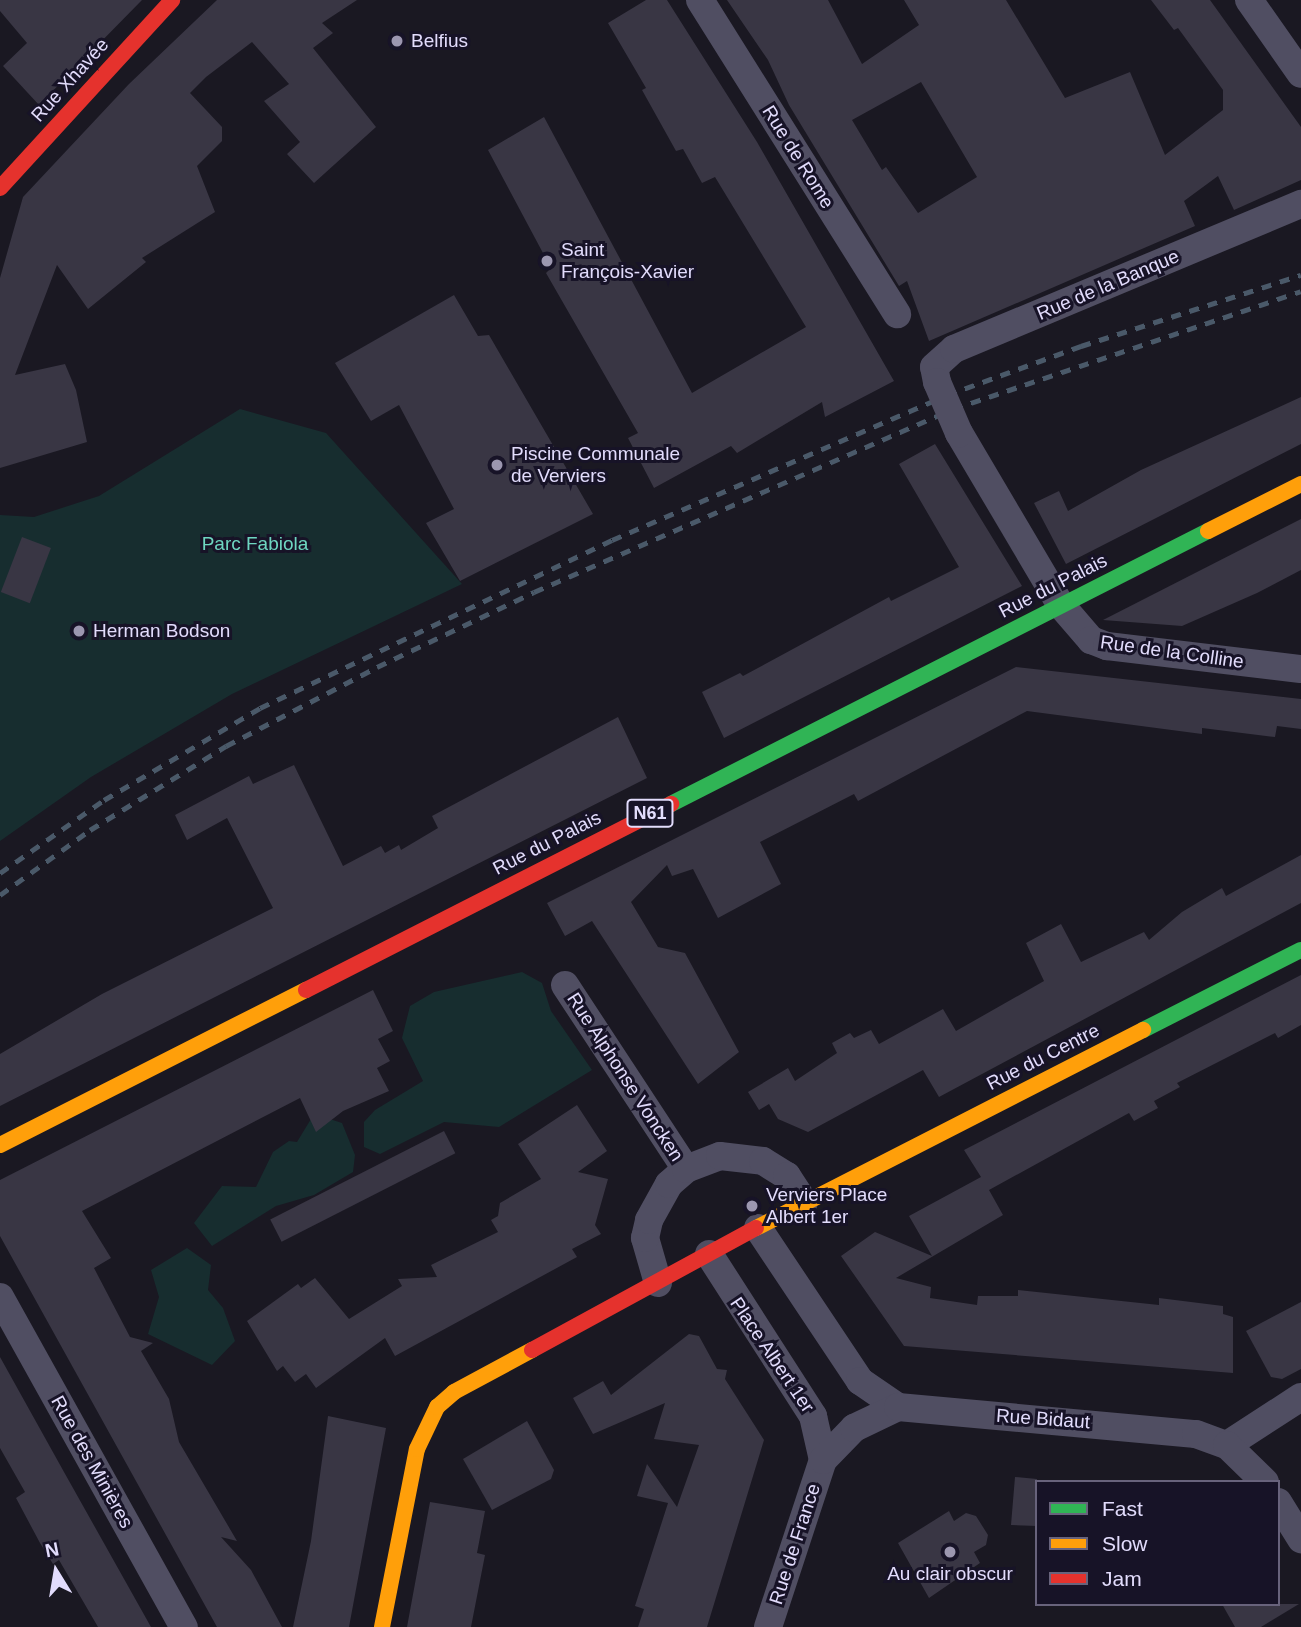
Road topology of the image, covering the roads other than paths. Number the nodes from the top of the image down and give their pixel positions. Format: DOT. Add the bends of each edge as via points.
graph roads {
  1 [pos="172,0"];
  2 [pos="700,0"];
  3 [pos="1249,0"];
  4 [pos="1301,74"];
  5 [pos="0,188"];
  6 [pos="1301,204"];
  7 [pos="897,314"];
  8 [pos="937,382"];
  9 [pos="1301,484"];
  10 [pos="1060,604"];
  11 [pos="1301,668"];
  12 [pos="1301,950"];
  13 [pos="565,985"];
  14 [pos="0,1145"];
  15 [pos="686,1168"];
  16 [pos="804,1202"];
  17 [pos="758,1228"];
  18 [pos="709,1254"];
  19 [pos="658,1283"];
  20 [pos="0,1297"];
  21 [pos="1301,1397"];
  22 [pos="898,1407"];
  23 [pos="1227,1445"];
  24 [pos="822,1460"];
  25 [pos="1263,1480"];
  26 [pos="1280,1505"];
  27 [pos="1301,1539"];
  28 [pos="184,1627"];
  29 [pos="382,1627"];
  30 [pos="768,1627"];
  1 -- 5 [label="street, Rue Xhavée"];
  2 -- 7 [label="street, Rue de Rome"];
  3 -- 4 [label="street"];
  6 -- 8 [label="street, Rue de la Banque" via="954,349 934,367"];
  8 -- 10 [label="street, Rue de la Colline, bridge" via="959,433"];
  9 -- 10 [label="street, Rue du Palais / N61"];
  10 -- 11 [label="street, Rue de la Colline" via="1079,631 1107,646"];
  10 -- 14 [label="street, Rue du Palais / N61"];
  12 -- 16 [label="street, Rue du Centre"];
  13 -- 15 [label="street, Rue Alphonse Voncken"];
  15 -- 16 [label="street" via="720,1156 763,1161 787,1176"];
  15 -- 19 [label="street" via="669,1184 649,1220 645,1238"];
  16 -- 17 [label="street"];
  17 -- 18 [label="street"];
  17 -- 22 [label="street" via="860,1381"];
  18 -- 19 [label="street"];
  18 -- 24 [label="street, Place Albert 1er" via="813,1416"];
  19 -- 29 [label="street" via="474,1380 436,1407 417,1449"];
  20 -- 28 [label="street, Rue des Minières"];
  21 -- 23 [label="street" via="1263,1417"];
  22 -- 23 [label="street, Rue Bidaut" via="1166,1428"];
  22 -- 24 [label="street, Rue Bidaut" via="853,1428"];
  23 -- 25 [label="street, Rue Bidaut"];
  24 -- 30 [label="street, Rue de France"];
  26 -- 27 [label="street"];
}
